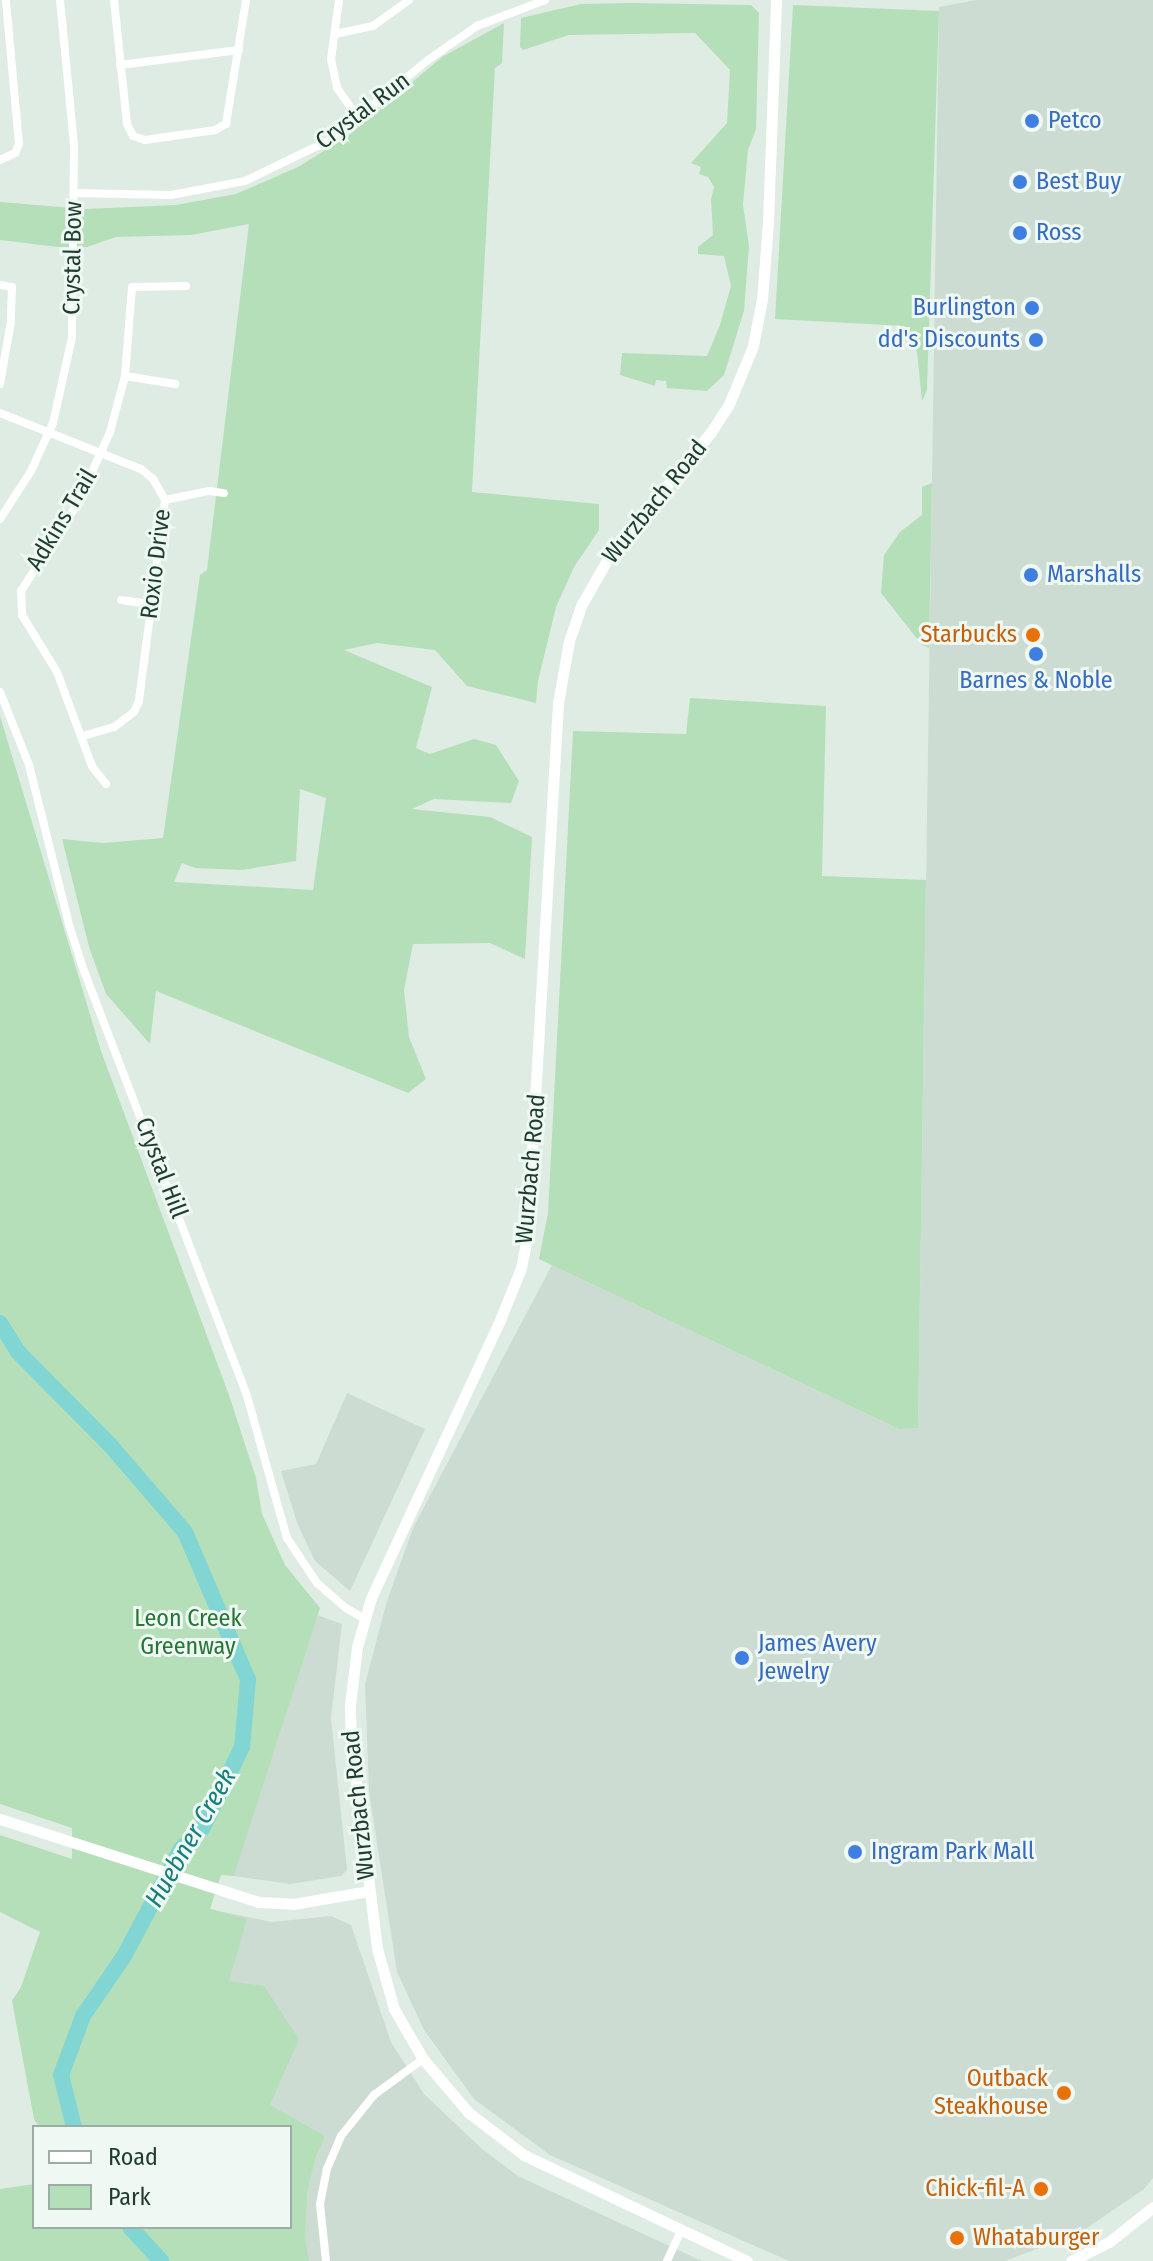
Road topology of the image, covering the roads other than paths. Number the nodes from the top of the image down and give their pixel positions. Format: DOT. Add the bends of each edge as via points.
graph roads {
  1 [pos="6,0"];
  2 [pos="60,0"];
  3 [pos="114,0"];
  4 [pos="246,0"];
  5 [pos="339,0"];
  6 [pos="409,0"];
  7 [pos="545,0"];
  8 [pos="776,0"];
  9 [pos="335,34"];
  10 [pos="239,50"];
  11 [pos="120,65"];
  12 [pos="358,118"];
  13 [pos="0,160"];
  14 [pos="74,193"];
  15 [pos="0,285"];
  16 [pos="186,286"];
  17 [pos="125,376"];
  18 [pos="0,384"];
  19 [pos="175,384"];
  20 [pos="0,413"];
  21 [pos="49,433"];
  22 [pos="102,452"];
  23 [pos="224,493"];
  24 [pos="165,500"];
  25 [pos="10,503"];
  26 [pos="0,512"];
  27 [pos="0,519"];
  28 [pos="121,600"];
  29 [pos="151,604"];
  30 [pos="0,692"];
  31 [pos="83,736"];
  32 [pos="106,784"];
  33 [pos="363,1618"];
  34 [pos="0,1819"];
  35 [pos="368,1891"];
  36 [pos="423,2059"];
  37 [pos="1153,2207"];
  38 [pos="681,2231"];
  39 [pos="326,2261"];
  40 [pos="667,2261"];
  41 [pos="747,2261"];
  42 [pos="1071,2261"];
  1 -- 13 [label="street" via="18,135 15,153"];
  2 -- 14 [label="street, Crystal Bow"];
  3 -- 11 [label="street"];
  4 -- 10 [label="street"];
  5 -- 9 [label="street"];
  6 -- 9 [label="street" via="373,26"];
  7 -- 12 [label="street, Crystal Run" via="506,13 453,41"];
  8 -- 33 [label="main road, Wurzbach Road" via="768,222 753,346 711,432 630,527 596,577 562,670 531,1206 521,1268"];
  9 -- 12 [label="street" via="331,59 337,88"];
  10 -- 11 [label="street"];
  10 -- 11 [label="street" via="226,124 145,140 136,138 127,124"];
  12 -- 14 [label="street, Crystal Run" via="330,140 245,181 171,195"];
  14 -- 21 [label="street, Crystal Bow" via="72,337"];
  15 -- 18 [label="street" via="12,287"];
  16 -- 17 [label="street, Adkins Trail" via="132,287"];
  17 -- 19 [label="street"];
  17 -- 22 [label="street, Adkins Trail"];
  20 -- 21 [label="street, Roxio Drive"];
  21 -- 22 [label="street, Roxio Drive"];
  21 -- 25 [label="street, Crystal Bow"];
  22 -- 24 [label="street, Roxio Drive" via="141,469"];
  22 -- 31 [label="street, Adkins Trail" via="78,503 27,577 19,604 57,672"];
  23 -- 24 [label="street"];
  24 -- 29 [label="street, Roxio Drive"];
  25 -- 26 [label="street, Crystal Bow"];
  25 -- 27 [label="street, Crystal Bow"];
  28 -- 29 [label="street"];
  29 -- 31 [label="street, Roxio Drive" via="134,712 114,727"];
  30 -- 33 [label="street, Crystal Hill" via="29,765 79,957 247,1396 287,1538 317,1583"];
  31 -- 32 [label="street, Adkins Trail" via="92,766"];
  33 -- 35 [label="main road, Wurzbach Road" via="350,1705"];
  34 -- 35 [label="main road" via="205,1887 275,1904"];
  35 -- 36 [label="main road, Wurzbach Road" via="394,2009"];
  36 -- 38 [label="main road, Wurzbach Road" via="468,2112 524,2155"];
  36 -- 39 [label="street" via="374,2095 341,2136 320,2204"];
  37 -- 42 [label="main road" via="1109,2242"];
  38 -- 40 [label="street"];
  38 -- 41 [label="main road, Wurzbach Road"];
}
